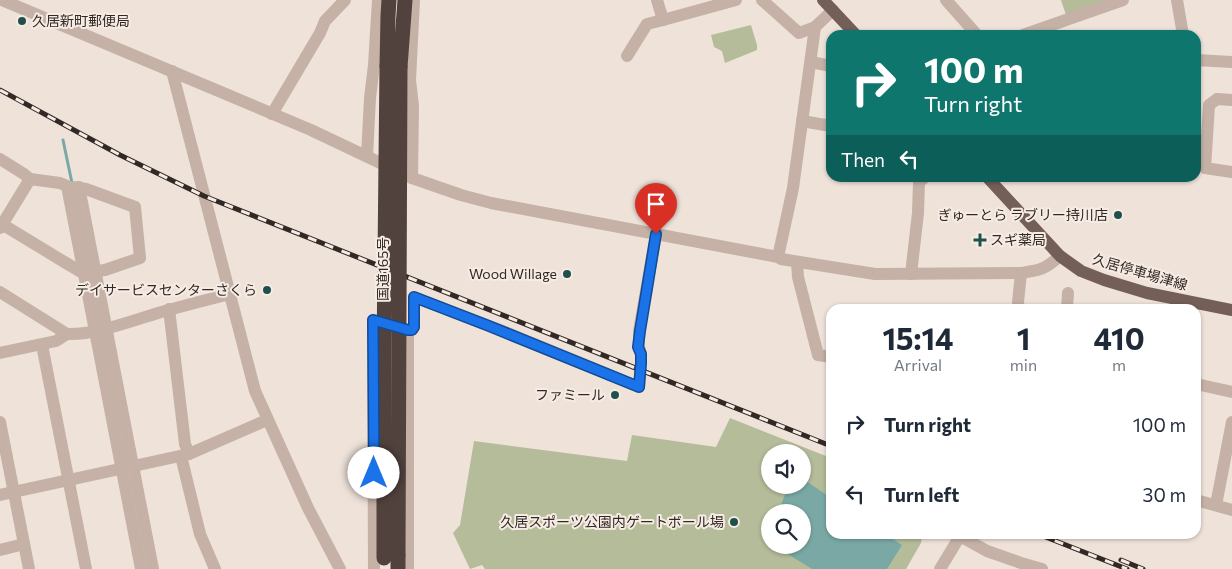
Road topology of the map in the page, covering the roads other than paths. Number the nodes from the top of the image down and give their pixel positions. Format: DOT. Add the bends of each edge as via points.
graph roads {
  1 [pos="2,0"];
  2 [pos="345,0"];
  3 [pos="378,0"];
  4 [pos="389,0"];
  5 [pos="404,0"];
  6 [pos="414,0"];
  7 [pos="657,0"];
  8 [pos="736,0"];
  9 [pos="762,0"];
  10 [pos="823,0"];
  11 [pos="946,0"];
  12 [pos="1123,0"];
  13 [pos="1177,0"];
  14 [pos="833,10"];
  15 [pos="662,20"];
  16 [pos="815,27"];
  17 [pos="851,30"];
  18 [pos="973,30"];
  19 [pos="1036,30"];
  20 [pos="1182,30"];
  21 [pos="627,56"];
  22 [pos="1201,60"];
  23 [pos="811,62"];
  24 [pos="1232,62"];
  25 [pos="826,65"];
  26 [pos="394,66"];
  27 [pos="172,71"];
  28 [pos="1232,100"];
  29 [pos="272,114"];
  30 [pos="802,121"];
  31 [pos="826,125"];
  32 [pos="367,156"];
  33 [pos="0,159"];
  34 [pos="1232,172"];
  35 [pos="412,178"];
  36 [pos="30,179"];
  37 [pos="919,182"];
  38 [pos="992,182"];
  39 [pos="73,187"];
  40 [pos="1,225"];
  41 [pos="656,234"];
  42 [pos="1060,256"];
  43 [pos="778,257"];
  44 [pos="797,262"];
  45 [pos="89,272"];
  46 [pos="1021,273"];
  47 [pos="911,274"];
  48 [pos="0,292"];
  49 [pos="1068,293"];
  50 [pos="230,294"];
  51 [pos="1018,304"];
  52 [pos="1067,304"];
  53 [pos="1177,304"];
  54 [pos="1201,307"];
  55 [pos="170,310"];
  56 [pos="1232,310"];
  57 [pos="100,329"];
  58 [pos="408,330"];
  59 [pos="67,334"];
  60 [pos="42,345"];
  61 [pos="0,353"];
  62 [pos="826,356"];
  63 [pos="1201,385"];
  64 [pos="1232,392"];
  65 [pos="267,420"];
  66 [pos="0,422"];
  67 [pos="1232,422"];
  68 [pos="2,439"];
  69 [pos="185,455"];
  70 [pos="127,468"];
  71 [pos="69,480"];
  72 [pos="13,492"];
  73 [pos="0,495"];
  74 [pos="1201,501"];
  75 [pos="1216,505"];
  76 [pos="1232,510"];
  77 [pos="958,539"];
  78 [pos="965,539"];
  79 [pos="24,544"];
  80 [pos="0,550"];
  81 [pos="388,564"];
  82 [pos="1022,566"];
  83 [pos="29,569"];
  84 [pos="86,569"];
  85 [pos="141,569"];
  86 [pos="153,569"];
  87 [pos="215,569"];
  88 [pos="340,569"];
  89 [pos="408,569"];
  90 [pos="941,569"];
  91 [pos="1042,569"];
  1 -- 27 [label="street"];
  2 -- 29 [label="street" via="325,21"];
  3 -- 32 [label="street"];
  4 -- 26 [label="highway, 国道165号"];
  5 -- 26 [label="highway, 国道165号"];
  6 -- 35 [label="street" via="410,80"];
  7 -- 15 [label="street"];
  8 -- 15 [label="street"];
  9 -- 16 [label="street" via="799,33"];
  10 -- 14 [label="main road"];
  11 -- 18 [label="street"];
  12 -- 19 [label="street"];
  13 -- 20 [label="street"];
  14 -- 16 [label="street"];
  14 -- 17 [label="main road"];
  15 -- 21 [label="street" via="647,24"];
  16 -- 23 [label="street"];
  22 -- 24 [label="street"];
  23 -- 25 [label="street"];
  23 -- 30 [label="street"];
  26 -- 81 [label="highway, 国道165号, bridge" via="384,344"];
  27 -- 29 [label="street"];
  27 -- 50 [label="street"];
  28 -- 34 [label="street" via="1217,98 1209,105 1205,168"];
  29 -- 32 [label="street"];
  30 -- 31 [label="street"];
  30 -- 43 [label="street" via="793,188"];
  32 -- 35 [label="street"];
  33 -- 36 [label="street"];
  35 -- 41 [label="street" via="490,204"];
  36 -- 39 [label="street"];
  36 -- 40 [label="street"];
  37 -- 47 [label="street"];
  38 -- 42 [label="main road, 久居停車場津線"];
  39 -- 45 [label="street"];
  39 -- 45 [label="street" via="135,207 140,258"];
  40 -- 45 [label="street" via="66,263"];
  41 -- 43 [label="street"];
  41 -- 58 [label="street" via="638,347 641,354 639,387 414,297 414,327"];
  42 -- 46 [label="street" via="1041,270"];
  42 -- 53 [label="main road, 久居停車場津線" via="1081,271"];
  43 -- 44 [label="street"];
  44 -- 47 [label="street" via="875,274"];
  44 -- 62 [label="street" via="818,355"];
  45 -- 57 [label="street"];
  46 -- 47 [label="street"];
  46 -- 51 [label="street"];
  48 -- 59 [label="street"];
  49 -- 52 [label="street"];
  50 -- 55 [label="street"];
  50 -- 65 [label="street" via="255,391"];
  54 -- 56 [label="main road, 久居停車場津線"];
  55 -- 57 [label="street"];
  55 -- 69 [label="street"];
  57 -- 59 [label="street"];
  57 -- 70 [label="street"];
  58 -- 81 [label="street" via="373,320"];
  58 -- 89 [label="street"];
  59 -- 60 [label="street"];
  60 -- 61 [label="street"];
  60 -- 71 [label="street"];
  63 -- 64 [label="street"];
  65 -- 69 [label="street"];
  65 -- 88 [label="street"];
  66 -- 68 [label="street"];
  67 -- 75 [label="street"];
  68 -- 72 [label="street"];
  69 -- 70 [label="street"];
  69 -- 87 [label="street" via="200,534"];
  70 -- 71 [label="street"];
  70 -- 85 [label="street"];
  70 -- 86 [label="street"];
  71 -- 72 [label="street"];
  71 -- 84 [label="street"];
  72 -- 73 [label="street"];
  72 -- 79 [label="street"];
  74 -- 75 [label="street"];
  75 -- 76 [label="street"];
  77 -- 90 [label="street"];
  78 -- 82 [label="street"];
  79 -- 80 [label="street"];
  79 -- 83 [label="street"];
  82 -- 91 [label="street"];
}
